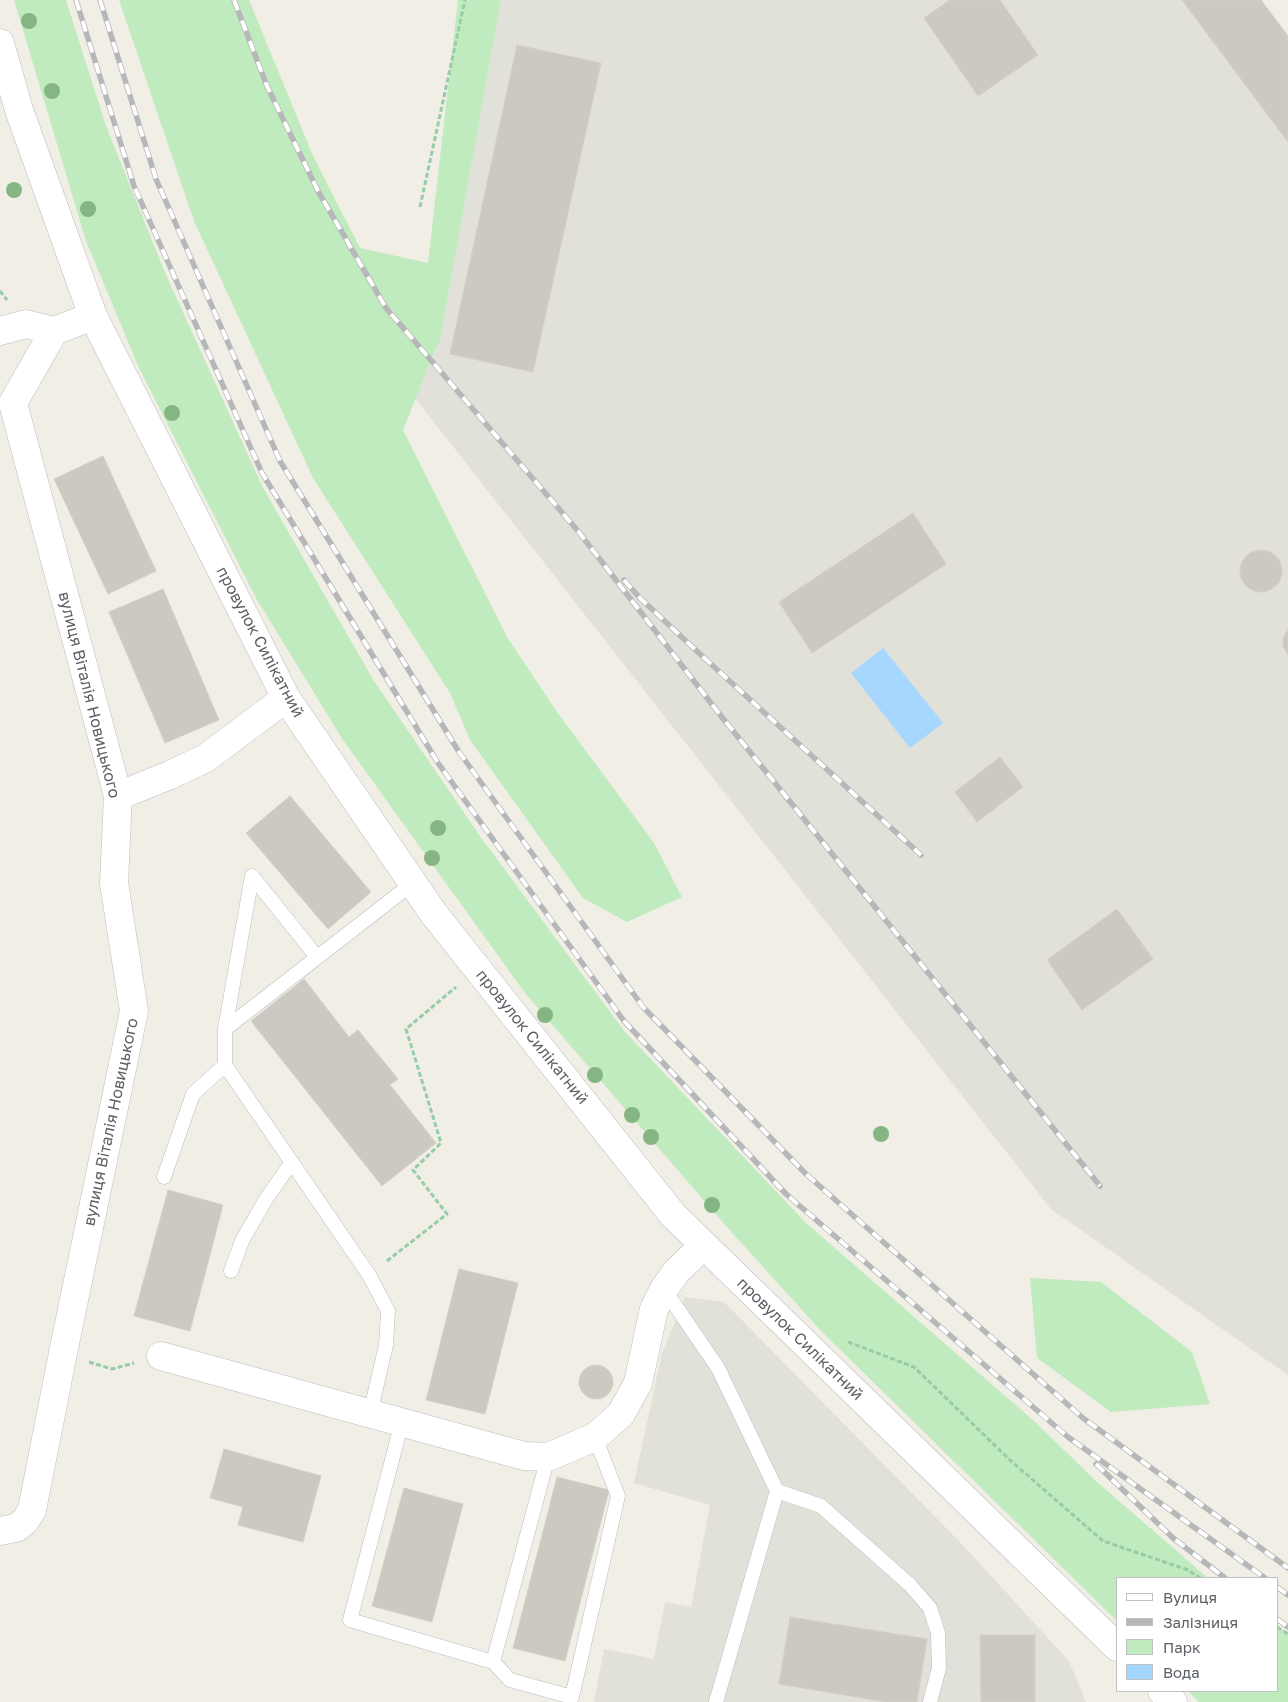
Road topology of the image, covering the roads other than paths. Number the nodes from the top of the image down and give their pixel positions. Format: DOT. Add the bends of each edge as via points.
graph roads {
  1 [pos="0,43"];
  2 [pos="93,316"];
  3 [pos="0,331"];
  4 [pos="54,331"];
  5 [pos="6,396"];
  6 [pos="286,698"];
  7 [pos="118,796"];
  8 [pos="413,883"];
  9 [pos="317,957"];
  10 [pos="225,1029"];
  11 [pos="225,1065"];
  12 [pos="292,1162"];
  13 [pos="164,1177"];
  14 [pos="704,1245"];
  15 [pos="231,1271"];
  16 [pos="664,1289"];
  17 [pos="161,1356"];
  18 [pos="370,1414"];
  19 [pos="402,1422"];
  20 [pos="595,1436"];
  21 [pos="548,1458"];
  22 [pos="777,1491"];
  23 [pos="0,1531"];
  24 [pos="1116,1646"];
  25 [pos="492,1662"];
  26 [pos="1163,1692"];
  27 [pos="716,1702"];
  28 [pos="930,1702"];
  29 [pos="1173,1702"];
  1 -- 2 [label="street" via="19,110"];
  2 -- 4 [label="street"];
  2 -- 6 [label="street, провулок Силікатний"];
  3 -- 4 [label="street" via="26,324"];
  4 -- 5 [label="street, вулиця Віталія Новицького"];
  5 -- 7 [label="street, вулиця Віталія Новицького"];
  6 -- 7 [label="street" via="206,758"];
  6 -- 8 [label="street, провулок Силікатний"];
  7 -- 23 [label="street, вулиця Віталія Новицького" via="114,883 134,1011 32,1510 16,1528"];
  8 -- 9 [label="lane"];
  8 -- 14 [label="street, провулок Силікатний" via="434,914 673,1214"];
  9 -- 10 [label="lane"];
  9 -- 10 [label="lane" via="252,876"];
  10 -- 11 [label="lane"];
  11 -- 12 [label="lane"];
  11 -- 13 [label="lane" via="193,1094"];
  12 -- 15 [label="lane" via="266,1198 242,1241"];
  12 -- 18 [label="lane" via="369,1275 388,1311 386,1345"];
  14 -- 16 [label="street"];
  14 -- 24 [label="street, провулок Силікатний"];
  16 -- 20 [label="street" via="654,1309 638,1383 621,1414"];
  16 -- 22 [label="lane" via="718,1368"];
  17 -- 18 [label="street"];
  18 -- 19 [label="street"];
  19 -- 21 [label="street" via="524,1456"];
  19 -- 25 [label="lane" via="350,1620"];
  20 -- 21 [label="street"];
  20 -- 25 [label="lane" via="618,1496 572,1697 510,1680"];
  21 -- 25 [label="lane"];
  22 -- 27 [label="lane"];
  22 -- 28 [label="lane" via="821,1506 910,1585 930,1608 938,1633 939,1668"];
  26 -- 29 [label="street"];
}
